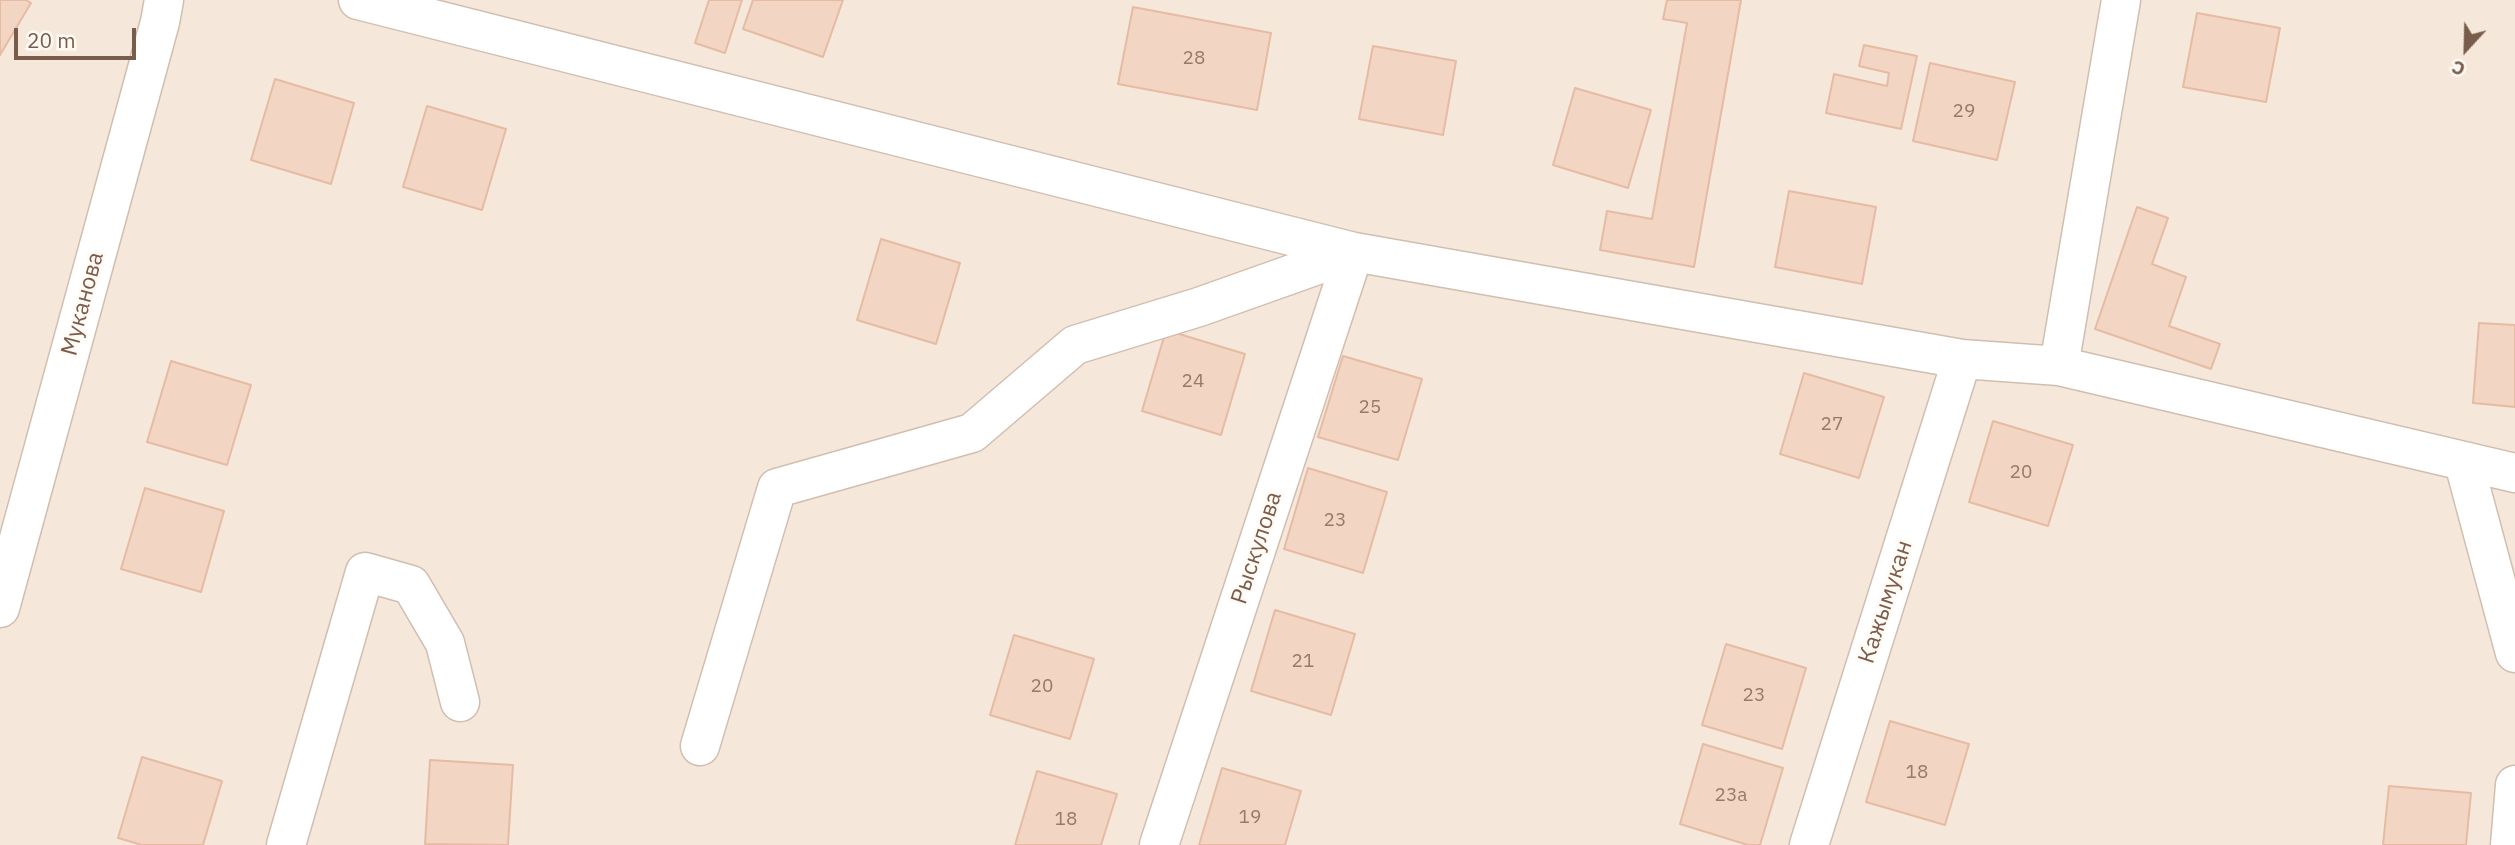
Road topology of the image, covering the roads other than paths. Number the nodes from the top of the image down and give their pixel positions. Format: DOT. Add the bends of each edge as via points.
graph roads {
  1 [pos="164,0"];
  2 [pos="358,0"];
  3 [pos="2121,0"];
  4 [pos="1354,252"];
  5 [pos="1962,359"];
  6 [pos="2059,366"];
  7 [pos="2464,463"];
  8 [pos="2515,473"];
  9 [pos="0,608"];
  10 [pos="2515,653"];
  11 [pos="460,702"];
  12 [pos="700,746"];
  13 [pos="2515,786"];
  14 [pos="286,845"];
  15 [pos="1159,845"];
  16 [pos="1809,845"];
  17 [pos="2510,845"];
  1 -- 9 [label="street, Муканова"];
  2 -- 4 [label="street"];
  3 -- 6 [label="street"];
  4 -- 5 [label="street"];
  4 -- 12 [label="street" via="1075,345 972,433 776,488"];
  4 -- 15 [label="street, Рыскулова"];
  5 -- 6 [label="street"];
  5 -- 16 [label="street, Кажымукан"];
  6 -- 7 [label="street"];
  7 -- 8 [label="street"];
  7 -- 10 [label="street"];
  11 -- 14 [label="street" via="445,643 411,585 365,572"];
  13 -- 17 [label="street"];
}
